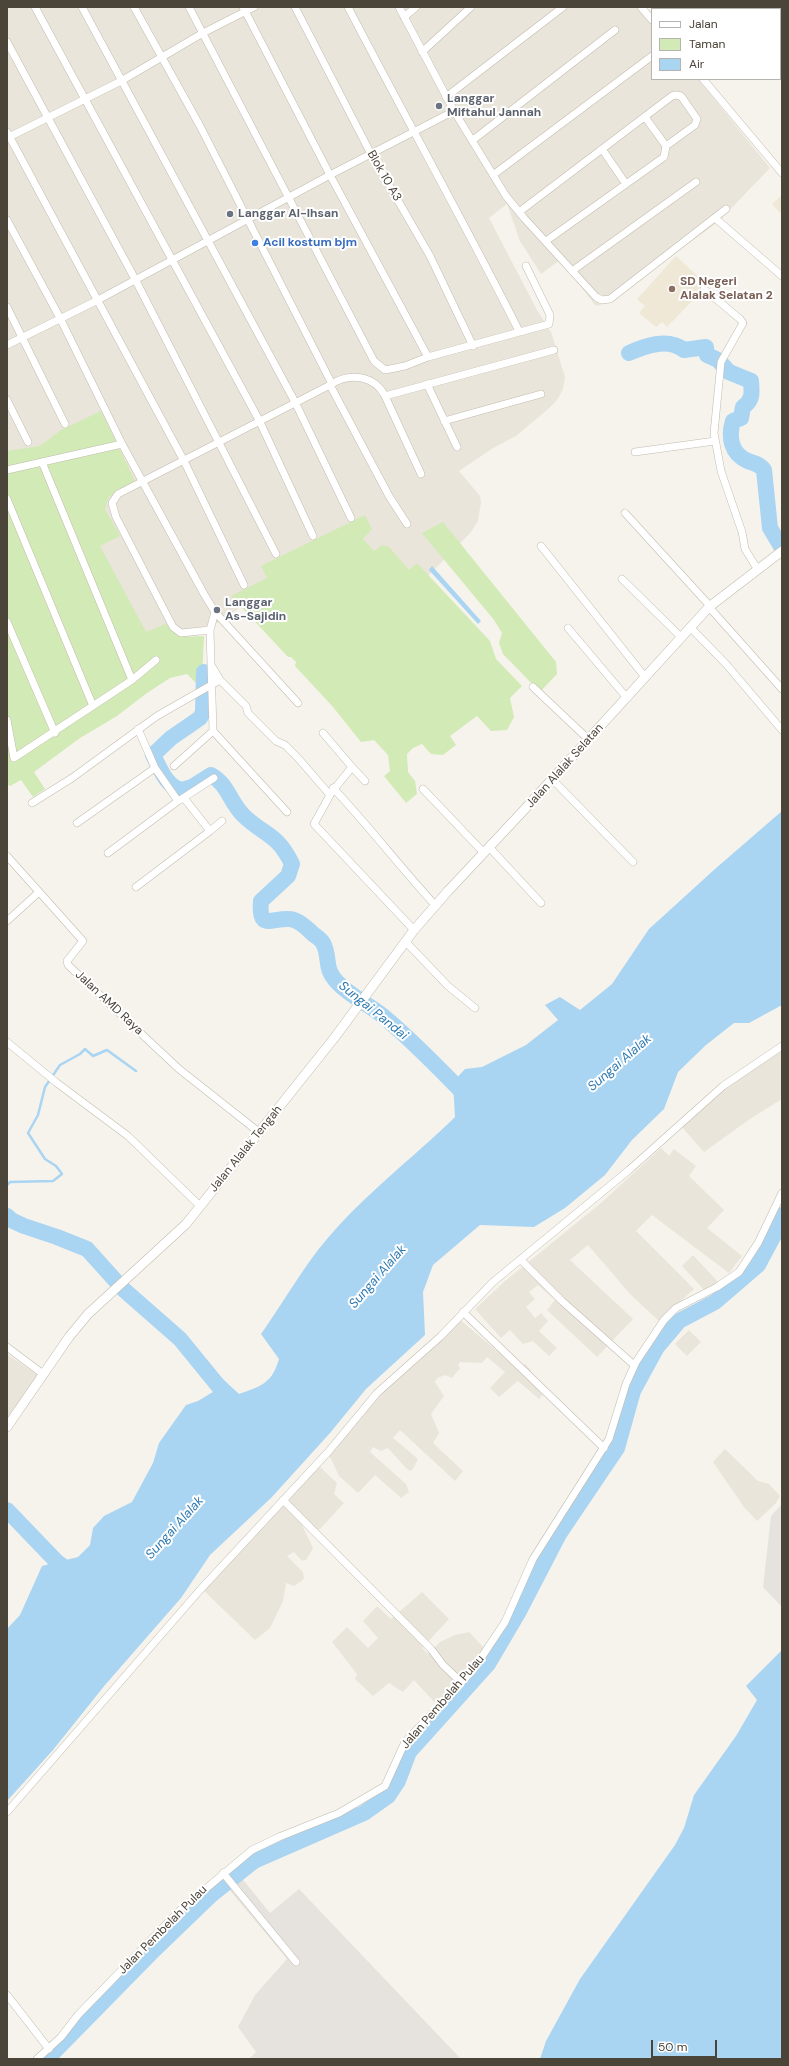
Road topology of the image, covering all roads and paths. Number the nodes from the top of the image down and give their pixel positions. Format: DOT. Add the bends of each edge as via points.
graph roads {
  1 [pos="35,7"];
  2 [pos="82,7"];
  3 [pos="134,7"];
  4 [pos="189,7"];
  5 [pos="254,7"];
  6 [pos="295,7"];
  7 [pos="348,7"];
  8 [pos="399,7"];
  9 [pos="416,7"];
  10 [pos="471,7"];
  11 [pos="563,7"];
  12 [pos="641,7"];
  13 [pos="244,9"];
  14 [pos="404,17"];
  15 [pos="651,19"];
  16 [pos="615,30"];
  17 [pos="204,33"];
  18 [pos="7,42"];
  19 [pos="422,52"];
  20 [pos="161,57"];
  21 [pos="651,57"];
  22 [pos="704,80"];
  23 [pos="121,81"];
  24 [pos="446,97"];
  25 [pos="84,100"];
  26 [pos="454,111"];
  27 [pos="645,117"];
  28 [pos="47,118"];
  29 [pos="413,132"];
  30 [pos="8,136"];
  31 [pos="473,140"];
  32 [pos="666,146"];
  33 [pos="602,149"];
  34 [pos="371,154"];
  35 [pos="782,173"];
  36 [pos="330,175"];
  37 [pos="493,175"];
  38 [pos="696,182"];
  39 [pos="626,184"];
  40 [pos="288,197"];
  41 [pos="726,209"];
  42 [pos="519,212"];
  43 [pos="715,218"];
  44 [pos="248,219"];
  45 [pos="7,220"];
  46 [pos="208,241"];
  47 [pos="546,241"];
  48 [pos="172,261"];
  49 [pos="526,266"];
  50 [pos="572,271"];
  51 [pos="782,276"];
  52 [pos="135,279"];
  53 [pos="704,289"];
  54 [pos="96,301"];
  55 [pos="7,307"];
  56 [pos="60,318"];
  57 [pos="519,331"];
  58 [pos="22,337"];
  59 [pos="7,345"];
  60 [pos="473,346"];
  61 [pos="554,350"];
  62 [pos="428,357"];
  63 [pos="331,384"];
  64 [pos="427,384"];
  65 [pos="541,394"];
  66 [pos="385,396"];
  67 [pos="7,400"];
  68 [pos="295,402"];
  69 [pos="259,420"];
  70 [pos="444,421"];
  71 [pos="65,424"];
  72 [pos="219,441"];
  73 [pos="715,441"];
  74 [pos="28,442"];
  75 [pos="122,444"];
  76 [pos="456,447"];
  77 [pos="635,452"];
  78 [pos="184,461"];
  79 [pos="42,462"];
  80 [pos="7,470"];
  81 [pos="421,474"];
  82 [pos="144,482"];
  83 [pos="7,498"];
  84 [pos="625,513"];
  85 [pos="351,518"];
  86 [pos="407,524"];
  87 [pos="313,536"];
  88 [pos="541,546"];
  89 [pos="276,554"];
  90 [pos="779,554"];
  91 [pos="758,570"];
  92 [pos="622,580"];
  93 [pos="244,585"];
  94 [pos="709,607"];
  95 [pos="215,612"];
  96 [pos="7,622"];
  97 [pos="690,627"];
  98 [pos="568,628"];
  99 [pos="210,630"];
  100 [pos="681,637"];
  101 [pos="156,660"];
  102 [pos="212,668"];
  103 [pos="645,677"];
  104 [pos="132,680"];
  105 [pos="220,680"];
  106 [pos="206,686"];
  107 [pos="533,687"];
  108 [pos="782,689"];
  109 [pos="627,698"];
  110 [pos="298,703"];
  111 [pos="93,706"];
  112 [pos="7,720"];
  113 [pos="138,729"];
  114 [pos="782,730"];
  115 [pos="212,731"];
  116 [pos="54,732"];
  117 [pos="323,733"];
  118 [pos="588,740"];
  119 [pos="174,766"];
  120 [pos="352,767"];
  121 [pos="155,768"];
  122 [pos="214,778"];
  123 [pos="552,779"];
  124 [pos="365,782"];
  125 [pos="423,789"];
  126 [pos="331,791"];
  127 [pos="181,799"];
  128 [pos="32,803"];
  129 [pos="287,812"];
  130 [pos="222,821"];
  131 [pos="77,823"];
  132 [pos="210,831"];
  133 [pos="486,850"];
  134 [pos="108,853"];
  135 [pos="7,856"];
  136 [pos="633,862"];
  137 [pos="136,887"];
  138 [pos="39,892"];
  139 [pos="541,903"];
  140 [pos="436,906"];
  141 [pos="7,921"];
  142 [pos="414,930"];
  143 [pos="405,941"];
  144 [pos="362,1000"];
  145 [pos="475,1008"];
  146 [pos="7,1042"];
  147 [pos="782,1046"];
  148 [pos="260,1133"];
  149 [pos="782,1193"];
  150 [pos="200,1206"];
  151 [pos="521,1260"];
  152 [pos="463,1312"];
  153 [pos="7,1347"];
  154 [pos="634,1365"];
  155 [pos="43,1374"];
  156 [pos="7,1427"];
  157 [pos="604,1448"];
  158 [pos="283,1500"];
  159 [pos="461,1682"];
  160 [pos="7,1812"];
  161 [pos="223,1873"];
  162 [pos="296,1962"];
  163 [pos="7,1995"];
  164 [pos="49,2049"];
  165 [pos="37,2059"];
  1 -- 25 [label="street"];
  2 -- 23 [label="street"];
  3 -- 20 [label="street"];
  4 -- 17 [label="street"];
  5 -- 13 [label="street"];
  6 -- 34 [label="street, Blok 10 A3"];
  7 -- 29 [label="street"];
  8 -- 14 [label="street"];
  9 -- 14 [label="street"];
  10 -- 19 [label="street"];
  11 -- 24 [label="street"];
  12 -- 15 [label="street"];
  13 -- 17 [label="street"];
  13 -- 36 [label="street"];
  14 -- 19 [label="street"];
  16 -- 31 [label="street"];
  17 -- 20 [label="street"];
  17 -- 40 [label="street"];
  18 -- 28 [label="street"];
  19 -- 24 [label="street"];
  20 -- 23 [label="street"];
  20 -- 44 [label="street"];
  21 -- 37 [label="street"];
  22 -- 35 [label="street"];
  23 -- 25 [label="street"];
  23 -- 46 [label="street"];
  24 -- 26 [label="street"];
  25 -- 28 [label="street"];
  25 -- 48 [label="street"];
  26 -- 29 [label="street"];
  26 -- 31 [label="street"];
  27 -- 32 [label="street"];
  27 -- 32 [label="street" via="676,95 681,96 690,107 697,119 695,125"];
  27 -- 33 [label="street"];
  28 -- 30 [label="street"];
  28 -- 52 [label="street"];
  29 -- 34 [label="street"];
  29 -- 57 [label="street" via="471,235"];
  30 -- 54 [label="street" via="46,202"];
  31 -- 37 [label="street"];
  32 -- 39 [label="street" via="664,157"];
  33 -- 39 [label="street"];
  33 -- 42 [label="street"];
  34 -- 36 [label="street"];
  34 -- 60 [label="street, Blok 10 A3" via="430,256"];
  36 -- 40 [label="street"];
  36 -- 62 [label="street"];
  37 -- 42 [label="street"];
  38 -- 50 [label="street"];
  39 -- 47 [label="street"];
  40 -- 44 [label="street"];
  40 -- 62 [label="street" via="377,365 384,370 405,366"];
  41 -- 43 [label="street"];
  42 -- 47 [label="street"];
  43 -- 50 [label="street" via="610,299 602,300 596,297"];
  43 -- 51 [label="street"];
  44 -- 46 [label="street"];
  44 -- 63 [label="street"];
  45 -- 56 [label="street"];
  46 -- 48 [label="street"];
  46 -- 68 [label="street"];
  47 -- 50 [label="street"];
  48 -- 52 [label="street"];
  48 -- 69 [label="street"];
  49 -- 57 [label="street" via="551,318 549,324"];
  52 -- 54 [label="street"];
  52 -- 72 [label="street"];
  53 -- 73 [label="street" via="743,323 721,362 715,411"];
  54 -- 56 [label="street"];
  54 -- 78 [label="street"];
  55 -- 58 [label="street"];
  56 -- 58 [label="street"];
  56 -- 75 [label="street"];
  57 -- 60 [label="street"];
  58 -- 59 [label="street"];
  58 -- 71 [label="street"];
  60 -- 62 [label="street"];
  61 -- 64 [label="street"];
  63 -- 66 [label="street" via="359,376 373,384"];
  63 -- 68 [label="street"];
  63 -- 86 [label="street" via="389,496"];
  64 -- 66 [label="street"];
  64 -- 70 [label="street"];
  65 -- 70 [label="street"];
  66 -- 81 [label="street"];
  67 -- 74 [label="street"];
  68 -- 69 [label="street"];
  68 -- 85 [label="street"];
  69 -- 72 [label="street"];
  69 -- 87 [label="street"];
  70 -- 76 [label="street"];
  72 -- 78 [label="street"];
  72 -- 89 [label="street"];
  73 -- 77 [label="street"];
  73 -- 91 [label="street" via="720,471 742,532 745,549"];
  75 -- 79 [label="street"];
  75 -- 82 [label="street"];
  78 -- 82 [label="street"];
  78 -- 93 [label="street"];
  79 -- 80 [label="street"];
  79 -- 104 [label="street"];
  82 -- 95 [label="street"];
  82 -- 99 [label="street" via="118,494 112,507 116,517 173,627 181,633"];
  83 -- 111 [label="street"];
  84 -- 94 [label="street"];
  88 -- 103 [label="street"];
  90 -- 91 [label="street, Jalan Alalak Selatan"];
  91 -- 94 [label="street, Jalan Alalak Selatan"];
  92 -- 100 [label="street"];
  94 -- 97 [label="street, Jalan Alalak Selatan"];
  94 -- 108 [label="street"];
  95 -- 99 [label="street"];
  95 -- 110 [label="street"];
  96 -- 116 [label="street"];
  97 -- 100 [label="street, Jalan Alalak Selatan"];
  97 -- 114 [label="street" via="726,664"];
  98 -- 109 [label="street"];
  99 -- 102 [label="street"];
  100 -- 103 [label="street, Jalan Alalak Selatan"];
  101 -- 104 [label="street"];
  102 -- 105 [label="street"];
  102 -- 106 [label="street"];
  103 -- 109 [label="street, Jalan Alalak Selatan"];
  104 -- 111 [label="street"];
  105 -- 106 [label="street"];
  105 -- 126 [label="street" via="242,701 248,713"];
  106 -- 113 [label="street"];
  106 -- 115 [label="street"];
  107 -- 118 [label="street"];
  109 -- 118 [label="street, Jalan Alalak Selatan"];
  111 -- 116 [label="street"];
  112 -- 116 [label="street" via="14,758"];
  113 -- 121 [label="street"];
  113 -- 128 [label="street" via="72,778"];
  115 -- 119 [label="street"];
  115 -- 129 [label="street"];
  117 -- 120 [label="street"];
  118 -- 123 [label="street, Jalan Alalak Selatan"];
  120 -- 124 [label="street"];
  120 -- 126 [label="street"];
  121 -- 127 [label="street"];
  121 -- 131 [label="street"];
  122 -- 127 [label="street"];
  123 -- 133 [label="street, Jalan Alalak Selatan"];
  123 -- 136 [label="street"];
  125 -- 133 [label="street"];
  126 -- 140 [label="street" via="363,820"];
  126 -- 142 [label="street" via="314,824"];
  127 -- 132 [label="street"];
  127 -- 134 [label="street"];
  130 -- 132 [label="street"];
  132 -- 137 [label="street"];
  133 -- 139 [label="street"];
  133 -- 140 [label="street, Jalan Alalak Selatan"];
  135 -- 138 [label="street, Jalan AMD Raya"];
  138 -- 141 [label="street"];
  138 -- 148 [label="street, Jalan AMD Raya" via="82,942 67,961 68,965 179,1069"];
  140 -- 142 [label="street, Jalan Alalak Selatan"];
  142 -- 143 [label="street, Jalan Alalak Selatan"];
  143 -- 144 [label="street, Jalan Alalak Selatan"];
  143 -- 145 [label="street" via="448,986"];
  144 -- 148 [label="street, Jalan Alalak Tengah"];
  146 -- 150 [label="street" via="51,1079 128,1136"];
  147 -- 151 [label="street" via="723,1086 629,1170"];
  148 -- 150 [label="street, Jalan Alalak Tengah"];
  149 -- 154 [label="street, Jalan Pembelah Pulau" via="758,1243 739,1272 668,1315"];
  150 -- 155 [label="street, Jalan Alalak Tengah" via="186,1224 88,1314"];
  151 -- 152 [label="street" via="493,1282"];
  151 -- 154 [label="street" via="562,1301"];
  152 -- 157 [label="street"];
  152 -- 158 [label="street" via="441,1336 377,1393"];
  153 -- 155 [label="street"];
  154 -- 157 [label="street, Jalan Pembelah Pulau"];
  155 -- 156 [label="street, Jalan Alalak Tengah"];
  157 -- 159 [label="street, Jalan Pembelah Pulau" via="533,1559 505,1622 486,1653"];
  158 -- 159 [label="street"];
  158 -- 160 [label="street" via="200,1590"];
  159 -- 161 [label="street, Jalan Pembelah Pulau" via="405,1742 385,1786 339,1813 252,1850"];
  161 -- 162 [label="street"];
  161 -- 164 [label="street, Jalan Pembelah Pulau" via="178,1912 78,2015"];
  163 -- 164 [label="street"];
  164 -- 165 [label="street, Jalan Pembelah Pulau"];
}
